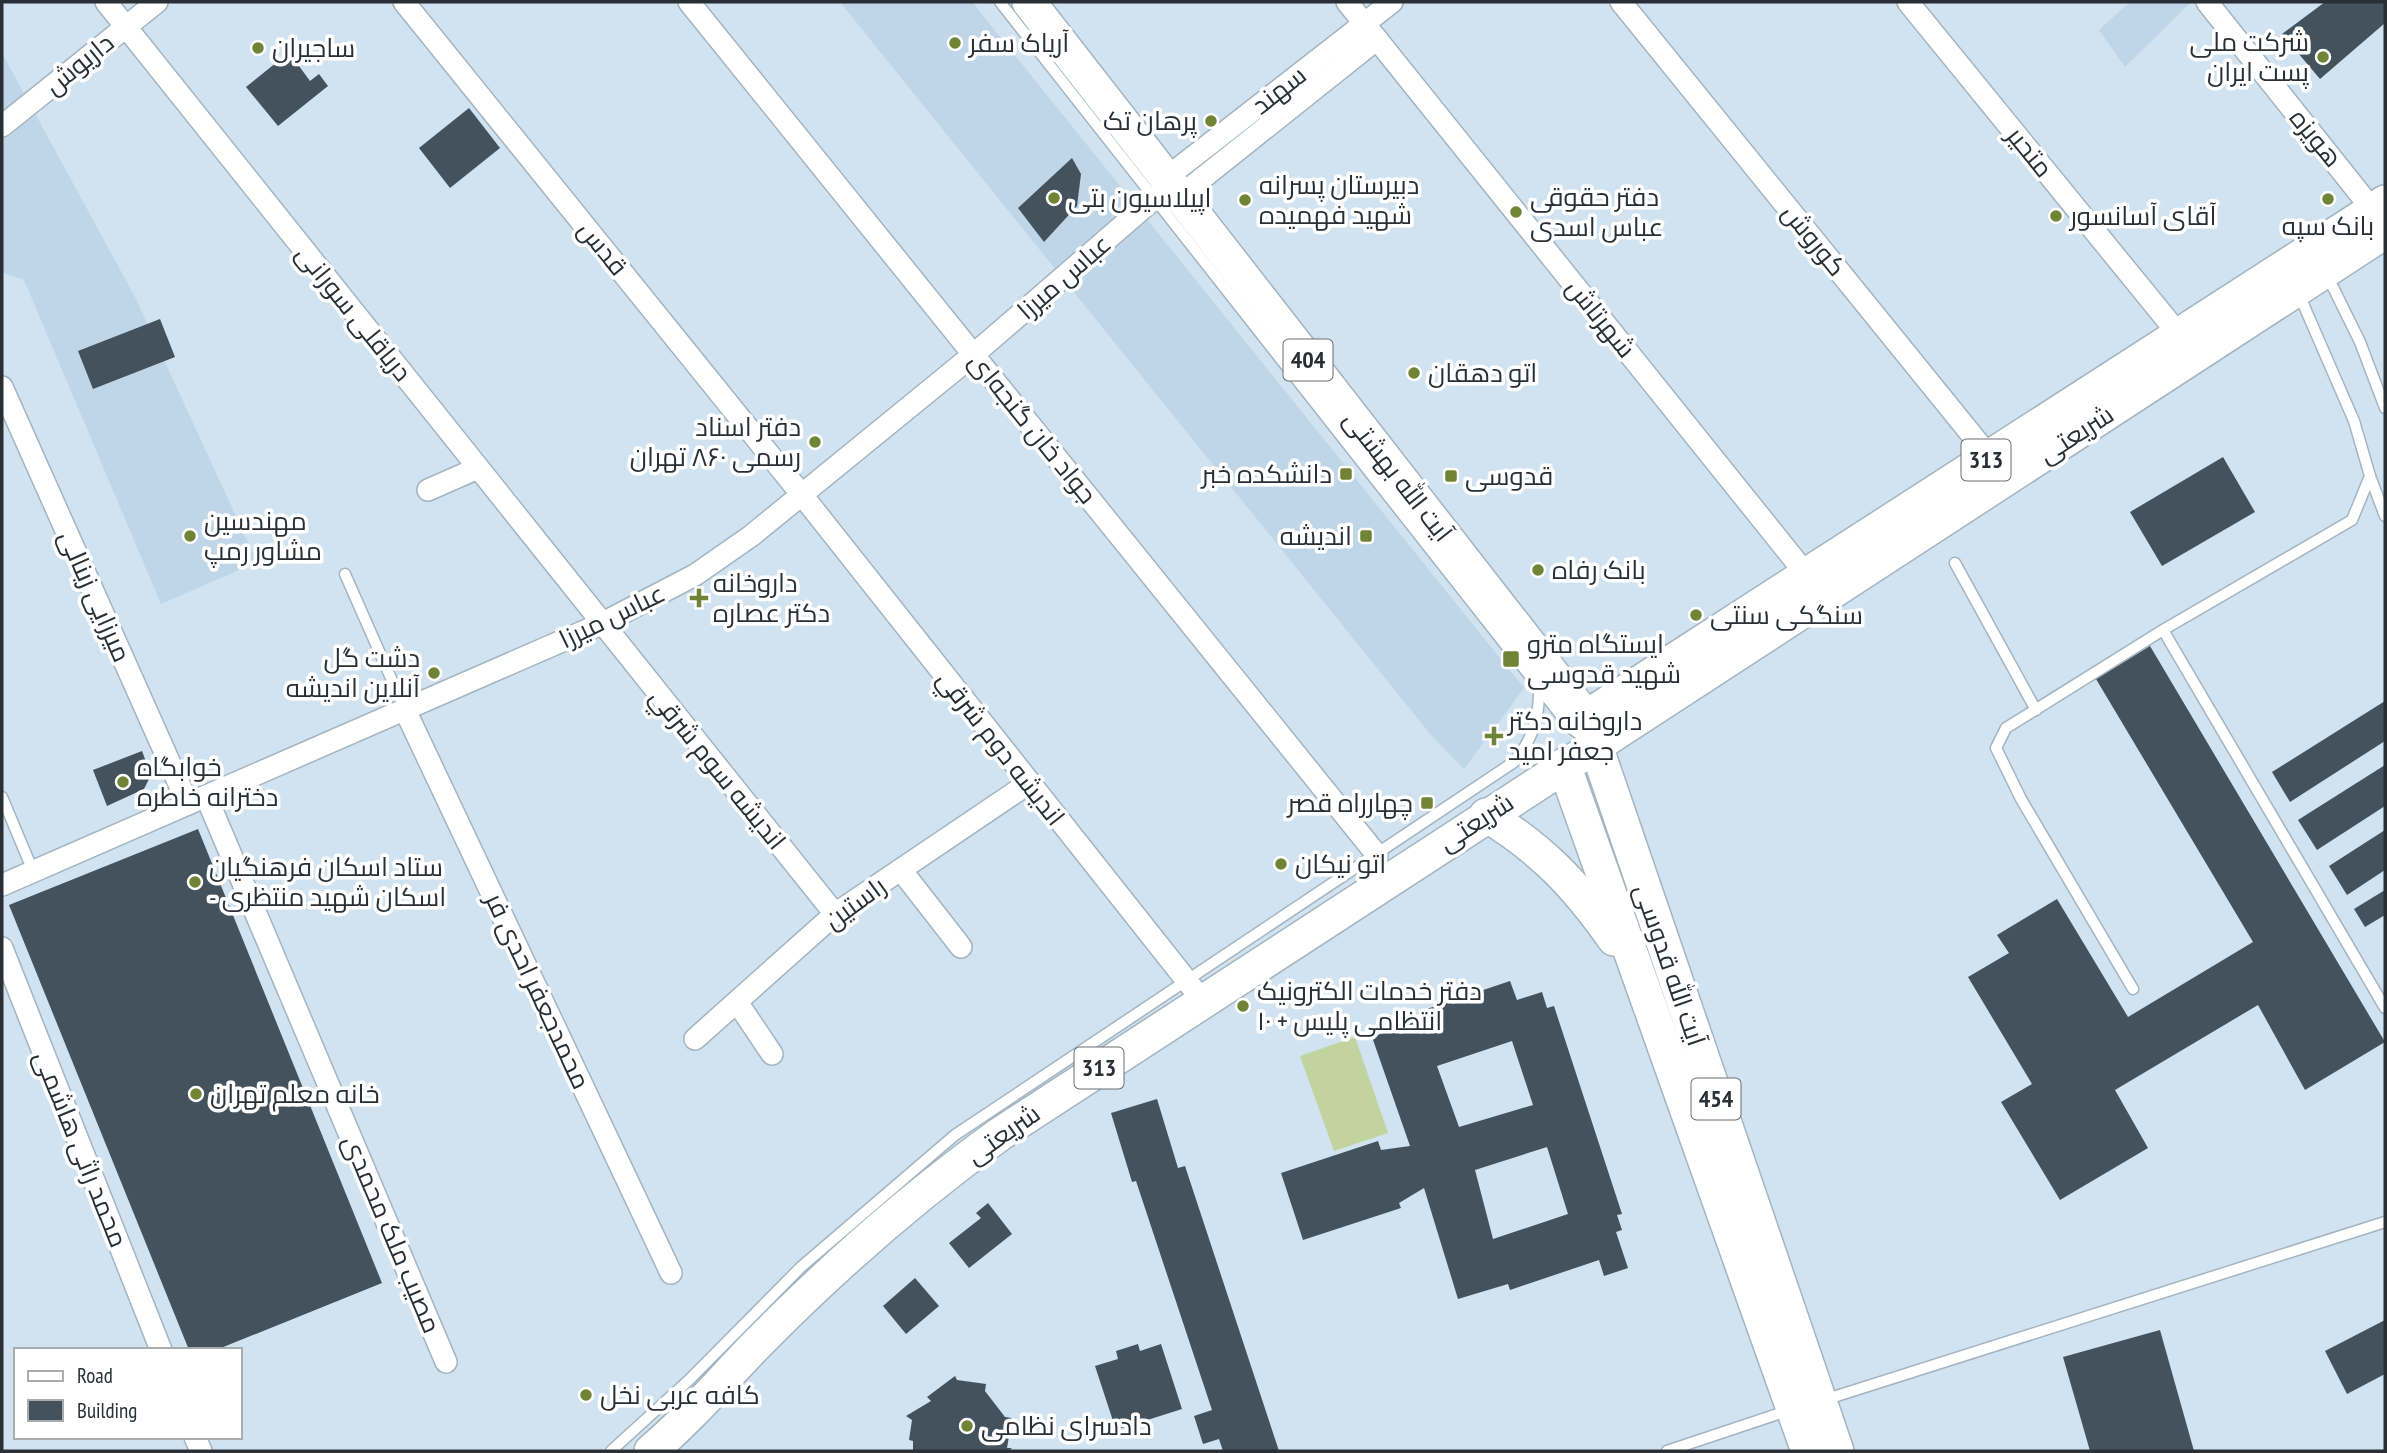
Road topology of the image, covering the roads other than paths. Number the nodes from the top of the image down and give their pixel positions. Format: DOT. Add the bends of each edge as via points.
graph roads {
  1 [pos="106,2"];
  2 [pos="157,2"];
  3 [pos="404,2"];
  4 [pos="690,2"];
  5 [pos="1000,2"];
  6 [pos="1029,2"];
  7 [pos="1347,2"];
  8 [pos="1392,2"];
  9 [pos="1620,2"];
  10 [pos="1908,2"];
  11 [pos="2207,2"];
  12 [pos="126,27"];
  13 [pos="1371,32"];
  14 [pos="2,126"];
  15 [pos="1168,189"];
  16 [pos="2381,214"];
  17 [pos="2325,271"];
  18 [pos="2297,289"];
  19 [pos="2187,345"];
  20 [pos="974,355"];
  21 [pos="2,387"];
  22 [pos="2385,408"];
  23 [pos="478,468"];
  24 [pos="1998,468"];
  25 [pos="2370,476"];
  26 [pos="428,491"];
  27 [pos="802,495"];
  28 [pos="2385,516"];
  29 [pos="1955,563"];
  30 [pos="345,574"];
  31 [pos="1815,586"];
  32 [pos="601,624"];
  33 [pos="2163,630"];
  34 [pos="1539,687"];
  35 [pos="405,710"];
  36 [pos="2036,710"];
  37 [pos="1591,732"];
  38 [pos="1564,765"];
  39 [pos="1029,783"];
  40 [pos="2,797"];
  41 [pos="197,800"];
  42 [pos="1486,815"];
  43 [pos="1385,865"];
  44 [pos="901,870"];
  45 [pos="33,871"];
  46 [pos="2,885"];
  47 [pos="835,914"];
  48 [pos="961,947"];
  49 [pos="2,948"];
  50 [pos="1637,971"];
  51 [pos="2133,989"];
  52 [pos="1195,990"];
  53 [pos="737,1002"];
  54 [pos="2385,1008"];
  55 [pos="695,1039"];
  56 [pos="772,1054"];
  57 [pos="2385,1222"];
  58 [pos="671,1273"];
  59 [pos="160,1348"];
  60 [pos="446,1362"];
  61 [pos="1806,1405"];
  62 [pos="611,1451"];
  63 [pos="651,1451"];
  64 [pos="1667,1451"];
  65 [pos="1808,1451"];
  66 [pos="1836,1451"];
  1 -- 12 [label="street, دریاقلی سورانی"];
  2 -- 12 [label="street, داریوش"];
  3 -- 27 [label="street, قدس"];
  4 -- 20 [label="street, جواد خان گنجه‌ای"];
  5 -- 15 [label="lane"];
  6 -- 15 [label="main road, آیت الله بهشتی / 404"];
  7 -- 13 [label="street, شهرتاش"];
  8 -- 13 [label="street"];
  9 -- 24 [label="street, کوروش"];
  10 -- 19 [label="street, متحیر"];
  11 -- 16 [label="street, هویزه"];
  12 -- 14 [label="street, داریوش"];
  12 -- 23 [label="street, دریاقلی سورانی"];
  13 -- 15 [label="street, عباس میرزا"];
  13 -- 31 [label="street, شهرتاش"];
  15 -- 20 [label="street, عباس میرزا"];
  15 -- 34 [label="lane"];
  15 -- 37 [label="main road, آیت الله بهشتی / 404"];
  16 -- 17 [label="main road, شریعتی / 313"];
  16 -- 19 [label="main road, شریعتی / 313"];
  17 -- 18 [label="main road, شریعتی / 313"];
  17 -- 22 [label="lane" via="2360,342"];
  18 -- 19 [label="main road, شریعتی / 313"];
  18 -- 25 [label="lane" via="2354,421"];
  19 -- 24 [label="main road, شریعتی / 313"];
  20 -- 27 [label="street, عباس میرزا"];
  20 -- 43 [label="street, جواد خان گنجه‌ای"];
  21 -- 41 [label="street, میرزایی زینالی"];
  23 -- 26 [label="street"];
  23 -- 32 [label="street, دریاقلی سورانی"];
  24 -- 31 [label="main road, شریعتی / 313"];
  25 -- 28 [label="lane"];
  25 -- 33 [label="lane" via="2352,520"];
  27 -- 32 [label="street, عباس میرزا" via="695,575"];
  27 -- 39 [label="street, انديشه دوم شرقي"];
  29 -- 36 [label="lane"];
  30 -- 35 [label="lane"];
  31 -- 37 [label="main road, شریعتی / 313"];
  32 -- 35 [label="street, عباس میرزا"];
  32 -- 47 [label="street, اندیشه سوم شرقي"];
  33 -- 36 [label="lane"];
  33 -- 54 [label="lane"];
  34 -- 37 [label="lane" via="1570,727"];
  34 -- 43 [label="lane" via="1536,721 1514,762"];
  35 -- 41 [label="street, عباس میرزا"];
  35 -- 58 [label="street, محمدجعفر احدی فر"];
  36 -- 51 [label="lane" via="2006,729 1996,748"];
  37 -- 38 [label="main road, شریعتی / 313"];
  37 -- 61 [label="main road, آیت الله قدوسی / 454"];
  38 -- 42 [label="main road, شریعتی / 313"];
  38 -- 50 [label="main road, آیت الله قدوسی / 454"];
  39 -- 44 [label="street, راستین"];
  39 -- 52 [label="street, انديشه دوم شرقي"];
  40 -- 45 [label="lane"];
  41 -- 45 [label="street, عباس میرزا"];
  41 -- 60 [label="street, مصیب ملک محمدی"];
  42 -- 43 [label="main road, شریعتی / 313"];
  42 -- 50 [label="main road" via="1527,841 1567,878"];
  43 -- 52 [label="main road, شریعتی / 313"];
  44 -- 47 [label="street, راستین"];
  44 -- 48 [label="street"];
  45 -- 46 [label="street, عباس میرزا"];
  47 -- 53 [label="street, راستین"];
  49 -- 59 [label="street, محمد راثی هاشمی"];
  50 -- 61 [label="main road, آیت الله قدوسی / 454"];
  52 -- 62 [label="lane" via="984,1115 926,1158 801,1267"];
  52 -- 63 [label="main road, شریعتی / 313" via="904,1207"];
  53 -- 55 [label="street, راستین"];
  53 -- 56 [label="street"];
  57 -- 61 [label="lane"];
  61 -- 64 [label="lane"];
  61 -- 65 [label="main road, آیت الله قدوسی / 454"];
  61 -- 66 [label="main road, آیت الله قدوسی / 454"];
}
